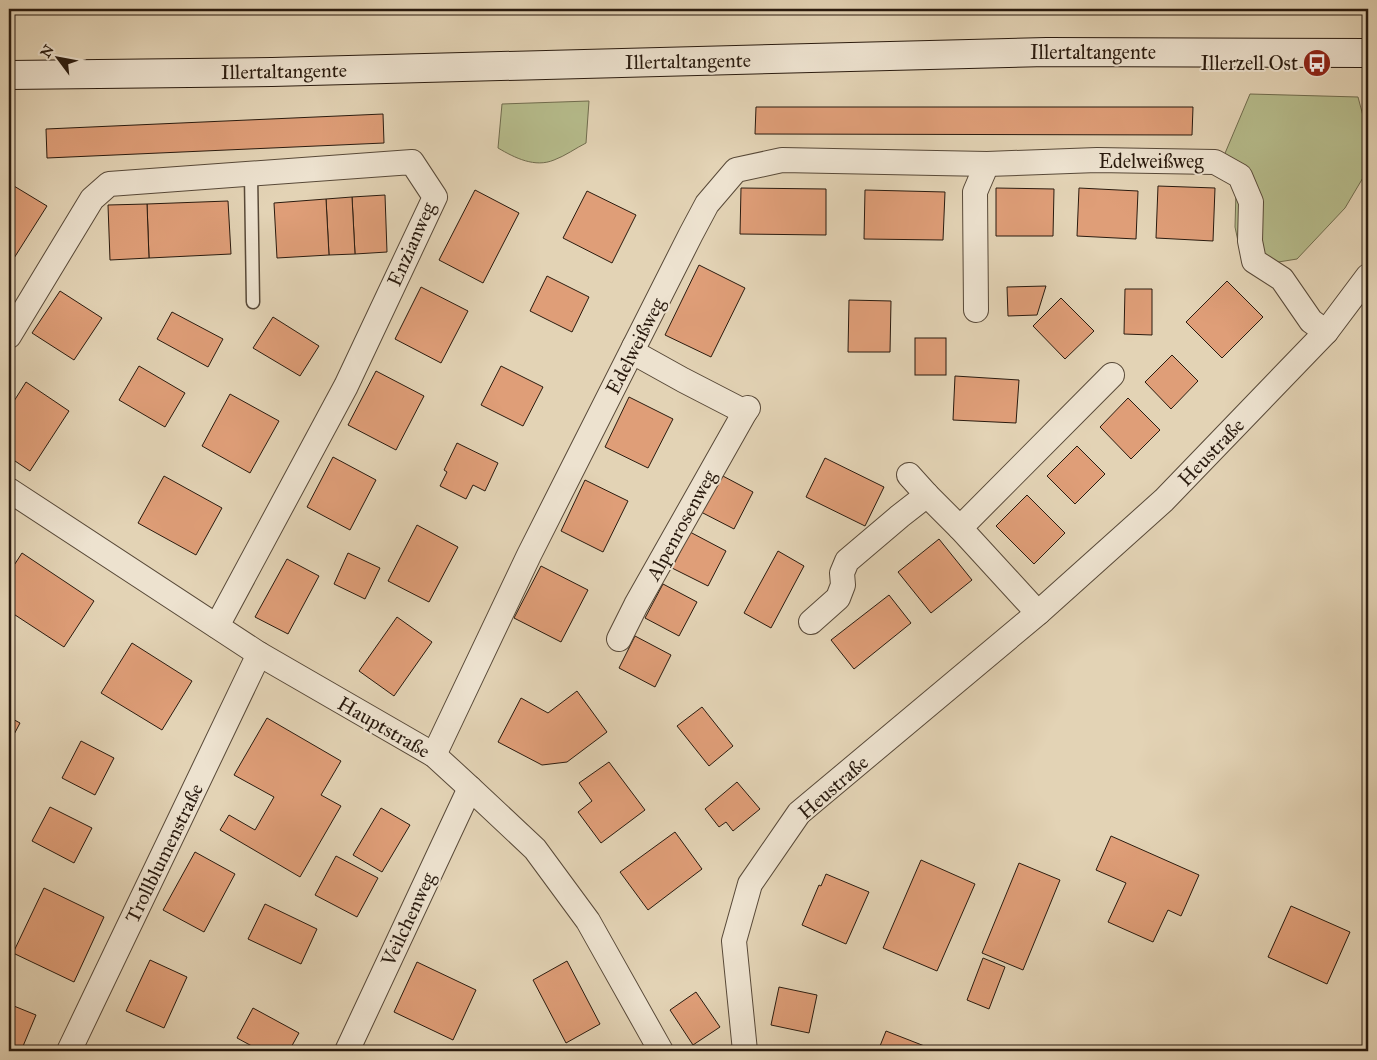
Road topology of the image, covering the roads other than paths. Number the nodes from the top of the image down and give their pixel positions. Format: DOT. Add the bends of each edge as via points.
graph roads {
  1 [pos="1368,52"];
  2 [pos="9,75"];
  3 [pos="988,164"];
  4 [pos="251,174"];
  5 [pos="1368,276"];
  6 [pos="253,302"];
  7 [pos="976,310"];
  8 [pos="1326,332"];
  9 [pos="9,336"];
  10 [pos="634,347"];
  11 [pos="1112,375"];
  12 [pos="910,474"];
  13 [pos="927,495"];
  14 [pos="11,498"];
  15 [pos="960,528"];
  16 [pos="1038,613"];
  17 [pos="811,622"];
  18 [pos="217,626"];
  19 [pos="619,639"];
  20 [pos="259,654"];
  21 [pos="434,755"];
  22 [pos="470,788"];
  23 [pos="70,1051"];
  24 [pos="347,1051"];
  25 [pos="661,1051"];
  26 [pos="745,1051"];
  1 -- 2 [label="street, Illertaltangente" via="1047,52 272,72"];
  3 -- 7 [label="street" via="975,192"];
  3 -- 8 [label="street, Edelweißweg" via="1096,160 1215,162 1240,176 1251,202 1250,241 1254,261 1282,279 1311,322"];
  3 -- 10 [label="street, Edelweißweg" via="782,160 736,170 707,204"];
  4 -- 6 [label="lane"];
  4 -- 9 [label="street, Enzianweg" via="109,184 92,199"];
  4 -- 18 [label="street, Enzianweg" via="412,162 435,197 346,386"];
  5 -- 8 [label="street, Heustraße"];
  8 -- 16 [label="street, Heustraße" via="1164,500"];
  10 -- 19 [label="street, Alpenrosenweg" via="638,355 747,410"];
  10 -- 21 [label="street, Edelweißweg" via="529,554"];
  11 -- 15 [label="street"];
  12 -- 13 [label="street"];
  13 -- 15 [label="street"];
  13 -- 17 [label="street" via="847,561 838,598"];
  14 -- 18 [label="street, Hauptstraße"];
  15 -- 16 [label="street"];
  16 -- 26 [label="street, Heustraße" via="799,813 750,884 734,941"];
  18 -- 20 [label="street, Hauptstraße"];
  20 -- 21 [label="street, Hauptstraße"];
  20 -- 23 [label="street, Trollblumenstraße"];
  21 -- 22 [label="street, Hauptstraße"];
  22 -- 24 [label="street, Veilchenweg"];
  22 -- 25 [label="street, Hauptstraße" via="535,849 588,921"];
}
